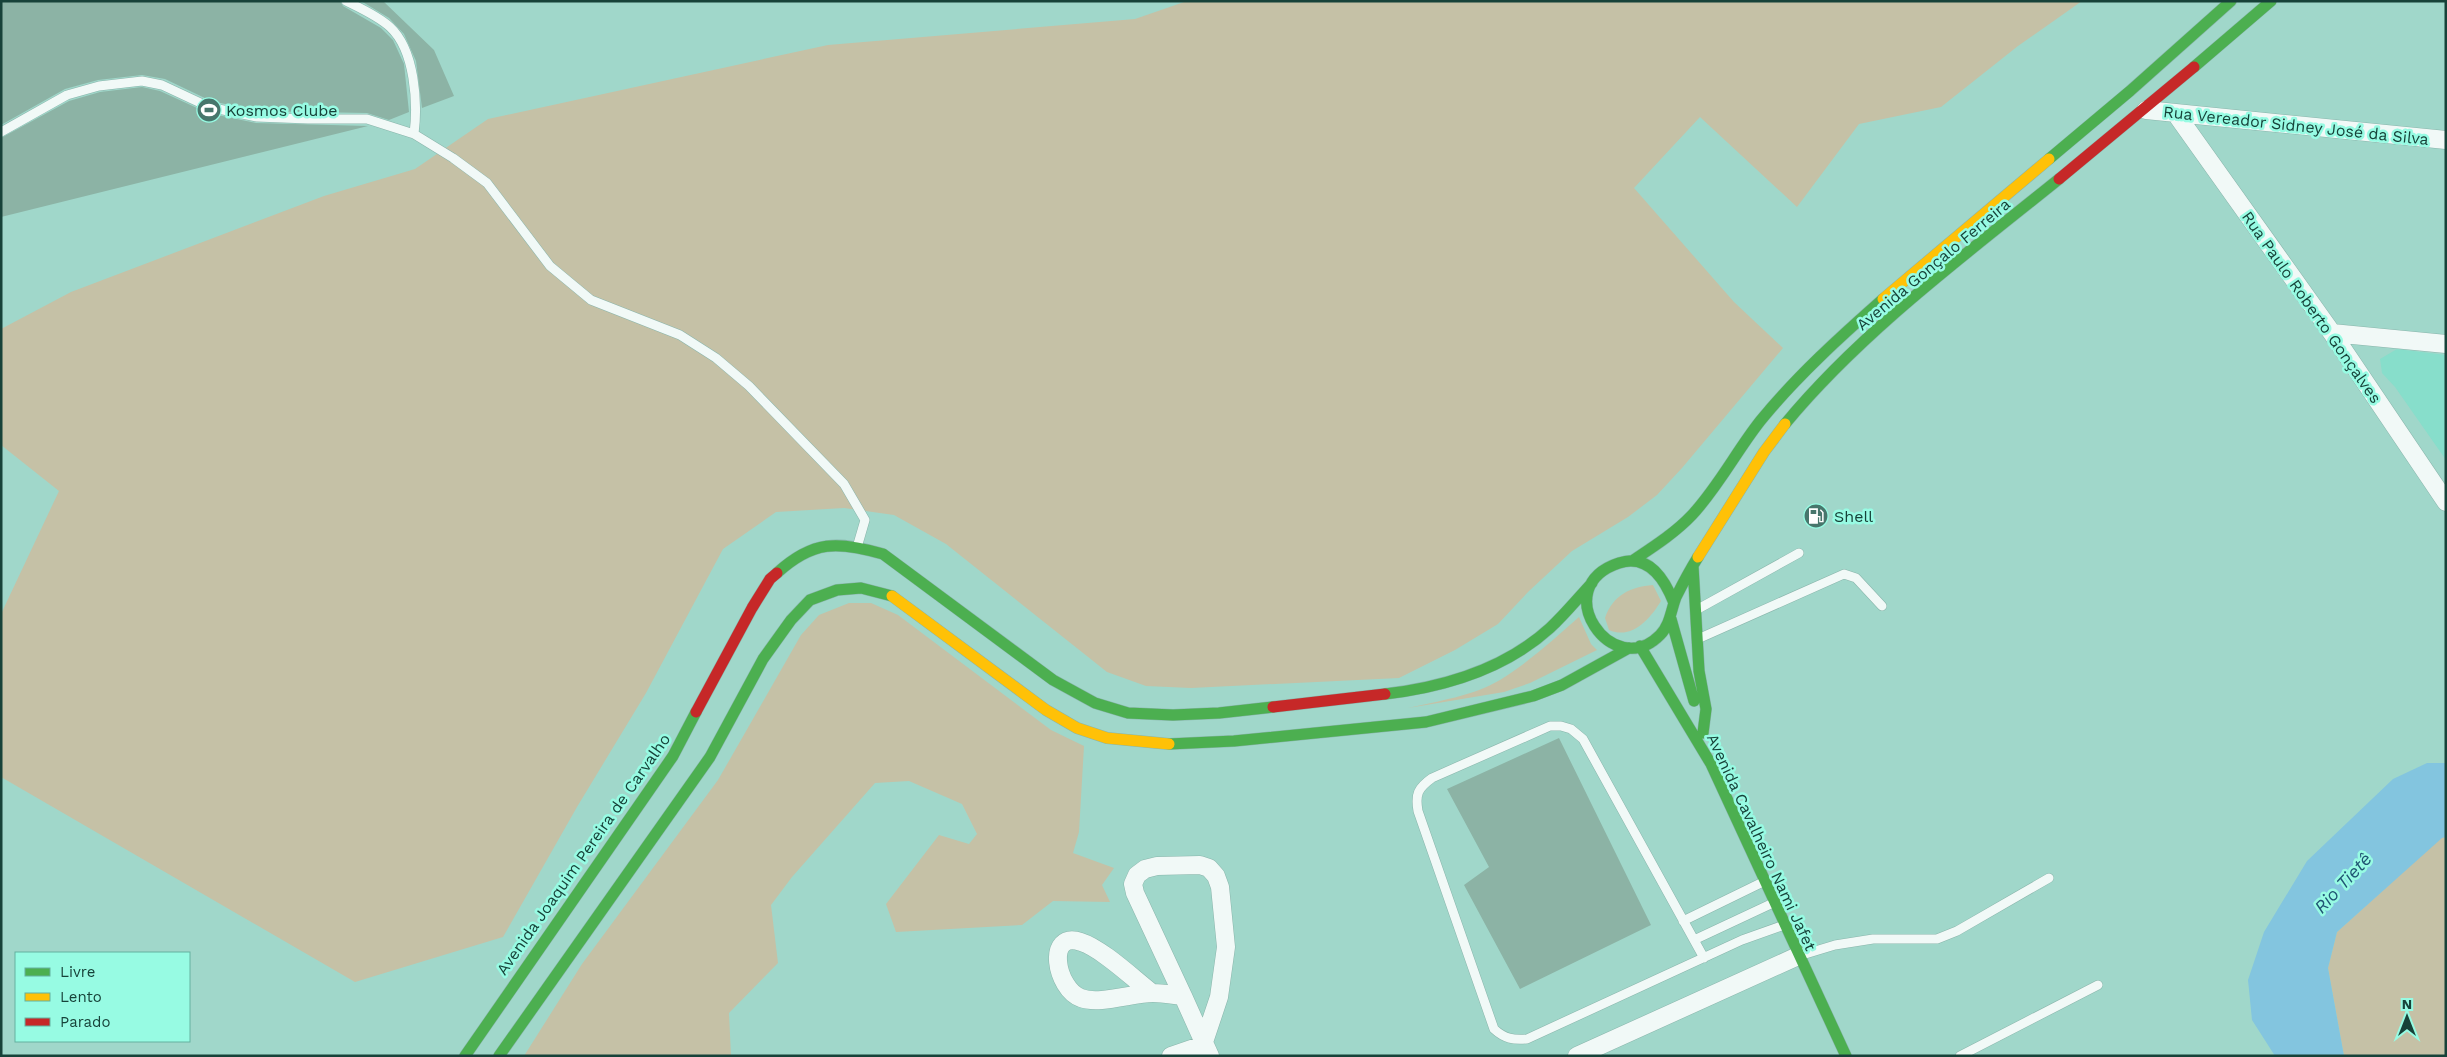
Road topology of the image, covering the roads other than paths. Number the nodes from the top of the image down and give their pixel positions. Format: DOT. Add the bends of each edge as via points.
graph roads {
  1 [pos="346,1"];
  2 [pos="2231,1"];
  3 [pos="2271,1"];
  4 [pos="2146,110"];
  5 [pos="2176,114"];
  6 [pos="1,132"];
  7 [pos="414,134"];
  8 [pos="2446,140"];
  9 [pos="2332,333"];
  10 [pos="2446,344"];
  11 [pos="2446,502"];
  12 [pos="858,547"];
  13 [pos="1799,554"];
  14 [pos="1632,561"];
  15 [pos="1693,564"];
  16 [pos="1592,583"];
  17 [pos="1674,603"];
  18 [pos="1882,606"];
  19 [pos="1696,610"];
  20 [pos="1671,619"];
  21 [pos="1698,639"];
  22 [pos="1635,647"];
  23 [pos="1704,733"];
  24 [pos="1710,764"];
  25 [pos="2049,878"];
  26 [pos="1765,881"];
  27 [pos="1774,902"];
  28 [pos="1683,921"];
  29 [pos="1784,925"];
  30 [pos="1694,940"];
  31 [pos="1798,956"];
  32 [pos="1704,958"];
  33 [pos="2098,985"];
  34 [pos="1152,993"];
  35 [pos="1183,996"];
  36 [pos="1207,1050"];
  37 [pos="465,1056"];
  38 [pos="499,1056"];
  39 [pos="1170,1056"];
  40 [pos="1577,1056"];
  41 [pos="1846,1056"];
  42 [pos="1960,1056"];
  1 -- 7 [label="lane" via="390,27 404,48 414,85"];
  2 -- 14 [label="main road, Avenida Gonçalo Ferreira" via="2112,108 1900,283 1819,358 1753,430 1714,489 1690,517"];
  3 -- 4 [label="main road, Avenida Gonçalo Ferreira"];
  4 -- 5 [label="street, Rua Vereador Sidney José da Silva"];
  4 -- 15 [label="main road, Avenida Gonçalo Ferreira" via="1903,307 1828,378 1769,444"];
  5 -- 8 [label="street, Rua Vereador Sidney José da Silva"];
  5 -- 9 [label="street, Rua Paulo Roberto Gonçalves"];
  6 -- 7 [label="lane" via="67,95 99,86 142,81 162,84 209,107 257,117 367,119"];
  7 -- 12 [label="lane" via="487,183 550,266 591,300 680,335 716,358 749,386 844,484 865,520"];
  9 -- 10 [label="street"];
  9 -- 11 [label="street, Rua Paulo Roberto Gonçalves"];
  12 -- 16 [label="main road, Avenida Joaquim Pereira de Carvalho" via="883,554 910,572 1053,680 1095,703 1128,713 1219,713 1403,692 1454,680 1493,667 1520,650 1550,628"];
  12 -- 37 [label="main road, Avenida Joaquim Pereira de Carvalho" via="836,544 817,548 792,560 770,579 673,756"];
  13 -- 19 [label="lane"];
  14 -- 16 [label="main road" via="1611,566"];
  14 -- 17 [label="main road" via="1648,565 1661,574"];
  15 -- 17 [label="main road, Avenida Gonçalo Ferreira"];
  15 -- 19 [label="main road"];
  16 -- 22 [label="main road" via="1587,597 1587,612 1592,626 1615,645"];
  17 -- 20 [label="main road"];
  18 -- 21 [label="lane" via="1856,578 1844,574"];
  19 -- 21 [label="main road"];
  20 -- 22 [label="main road" via="1654,641"];
  20 -- 23 [label="main road"];
  21 -- 23 [label="main road" via="1706,709"];
  22 -- 24 [label="main road, Avenida Cavalheiro Nami Jafet"];
  22 -- 38 [label="main road" via="1562,685 1533,696 1426,722 1234,741 1134,742 1107,738 1077,728 1046,710 888,594 861,588 837,590 810,600 791,620 763,660 710,757"];
  23 -- 24 [label="main road"];
  24 -- 26 [label="main road, Avenida Cavalheiro Nami Jafet"];
  25 -- 31 [label="lane" via="1957,931 1937,939 1873,939 1835,945"];
  26 -- 27 [label="main road, Avenida Cavalheiro Nami Jafet"];
  26 -- 28 [label="lane"];
  27 -- 29 [label="main road, Avenida Cavalheiro Nami Jafet"];
  27 -- 30 [label="lane"];
  28 -- 30 [label="lane"];
  28 -- 32 [label="lane" via="1601,770 1572,729 1550,726 1432,778 1421,786 1416,797 1418,811 1494,1029 1502,1037 1527,1040"];
  29 -- 31 [label="main road, Avenida Cavalheiro Nami Jafet"];
  29 -- 32 [label="lane"];
  30 -- 32 [label="lane"];
  31 -- 40 [label="street"];
  31 -- 41 [label="main road, Avenida Cavalheiro Nami Jafet"];
  33 -- 42 [label="lane"];
  34 -- 34 [label="street" via="1094,948 1073,940 1059,948 1058,966 1062,979 1081,999"];
  34 -- 35 [label="street"];
  35 -- 36 [label="street"];
  35 -- 36 [label="street" via="1135,893 1137,874 1157,866 1200,865 1209,868 1220,887 1226,948"];
  36 -- 39 [label="street"];
}
